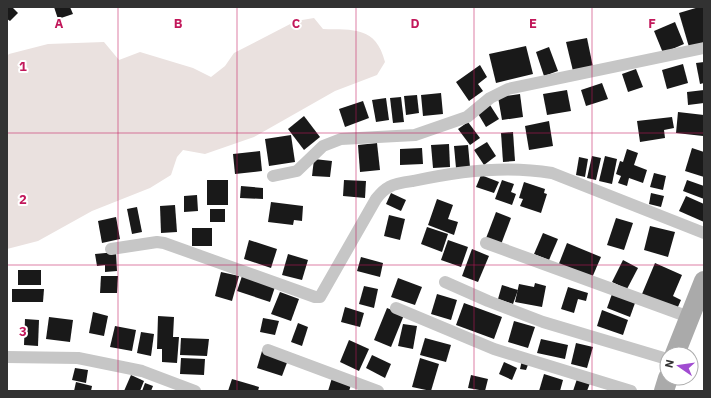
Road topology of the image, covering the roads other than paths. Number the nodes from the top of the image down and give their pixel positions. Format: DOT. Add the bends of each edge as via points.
graph roads {
  1 [pos="704,48"];
  2 [pos="273,176"];
  3 [pos="704,233"];
  4 [pos="486,243"];
  5 [pos="111,249"];
  6 [pos="445,282"];
  7 [pos="703,285"];
  8 [pos="396,308"];
  9 [pos="689,317"];
  10 [pos="678,346"];
  11 [pos="268,350"];
  12 [pos="659,356"];
  13 [pos="7,357"];
  14 [pos="195,391"];
  15 [pos="378,391"];
  16 [pos="631,391"];
  1 -- 2 [label="street" via="508,89 490,98 468,117 415,135 341,140 323,146 297,171"];
  3 -- 5 [label="street" via="552,173 529,169 501,169 432,176 390,186 372,205 320,297 164,243"];
  4 -- 9 [label="street"];
  6 -- 12 [label="street" via="543,322"];
  7 -- 9 [label="main road"];
  8 -- 16 [label="street" via="494,349"];
  9 -- 10 [label="main road"];
  11 -- 15 [label="street"];
  13 -- 14 [label="street" via="78,358 142,371"];
}
